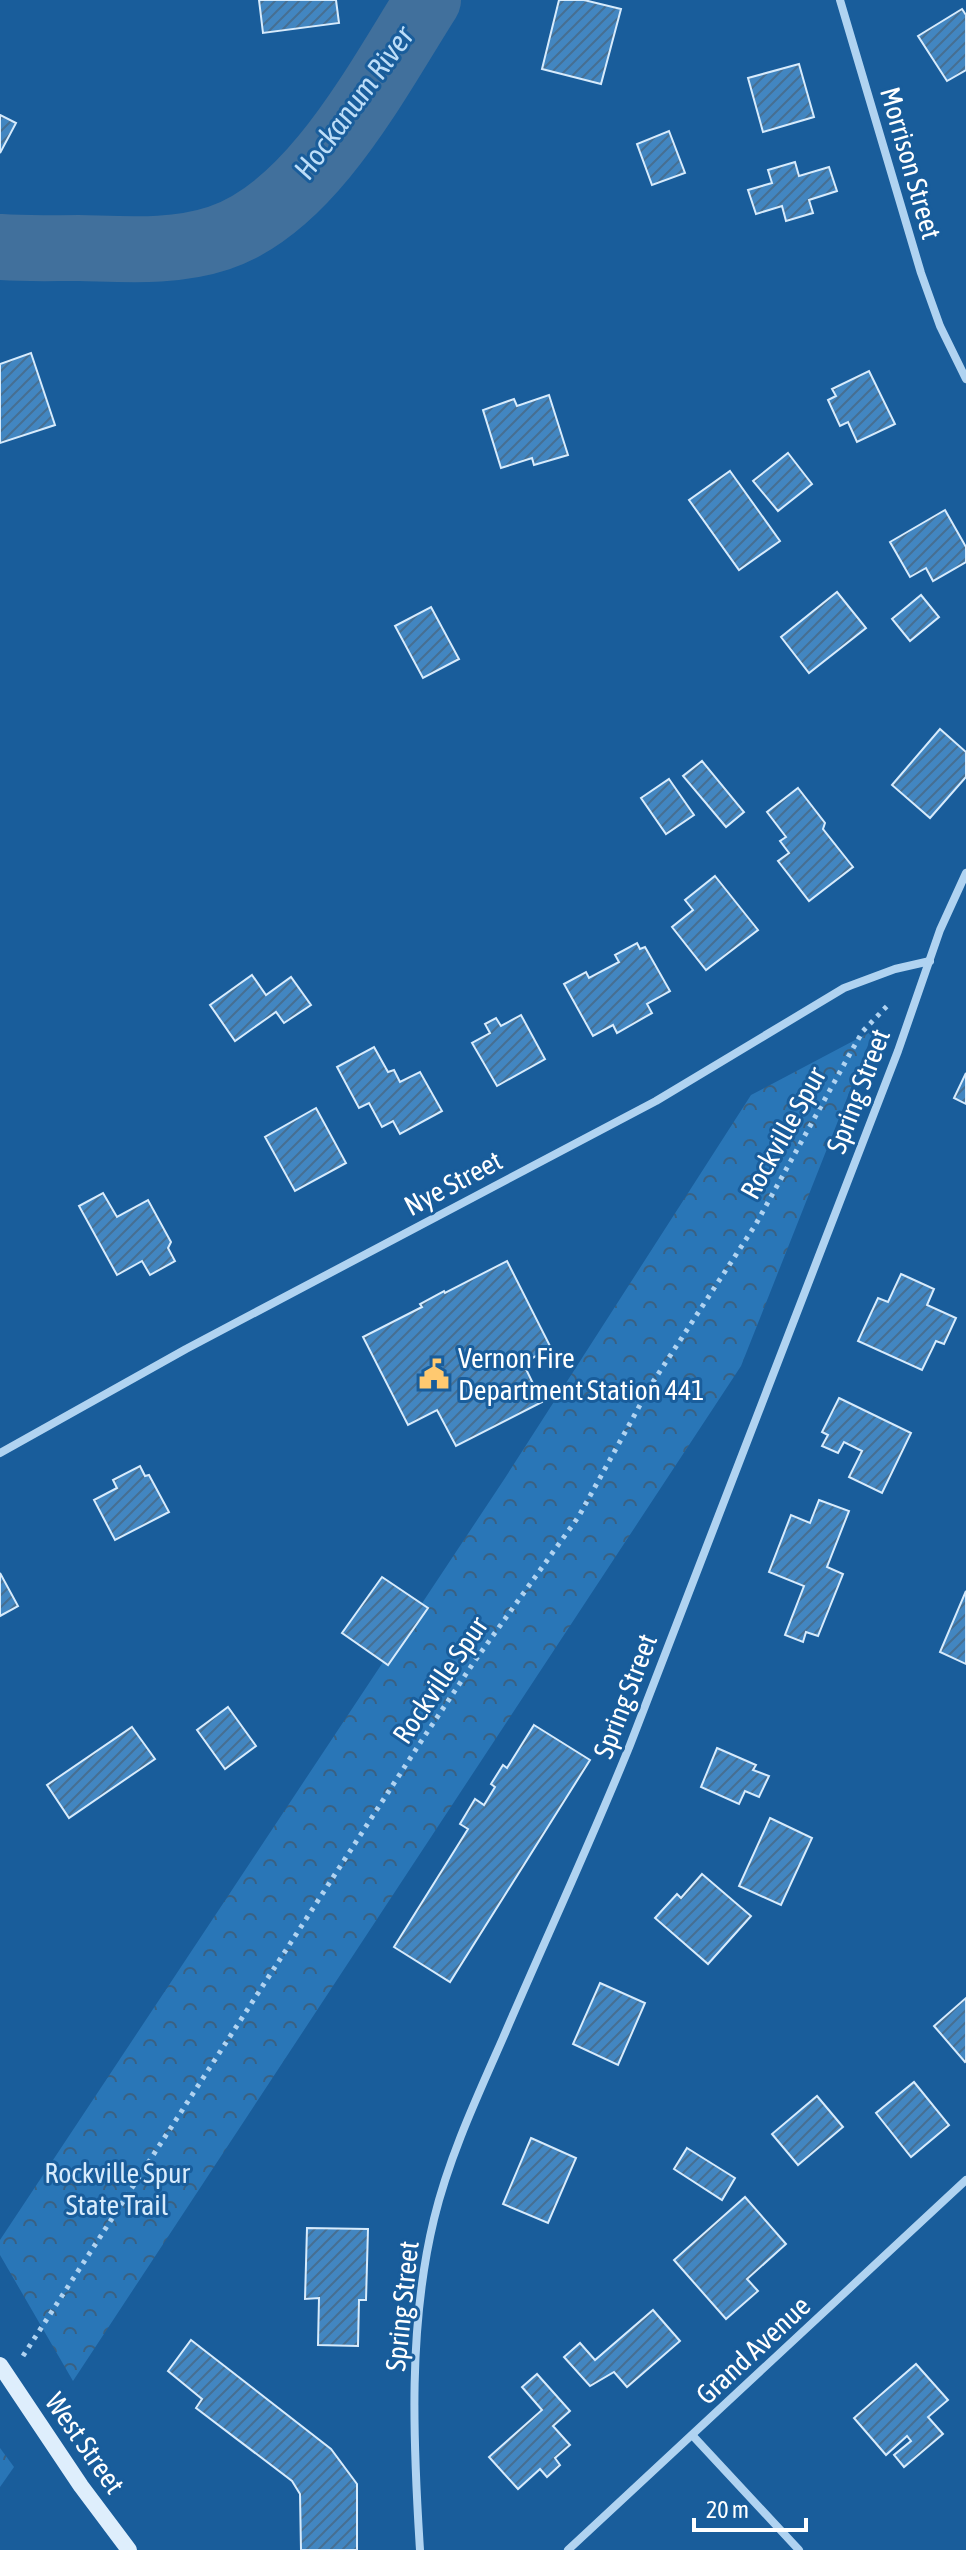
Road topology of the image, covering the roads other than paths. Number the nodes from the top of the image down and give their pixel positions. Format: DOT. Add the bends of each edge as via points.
graph roads {
  1 [pos="840,0"];
  2 [pos="966,379"];
  3 [pos="966,873"];
  4 [pos="930,961"];
  5 [pos="0,1453"];
  6 [pos="966,2180"];
  7 [pos="0,2365"];
  8 [pos="693,2436"];
  9 [pos="129,2550"];
  10 [pos="420,2550"];
  11 [pos="568,2550"];
  12 [pos="799,2550"];
  1 -- 2 [label="street, Morrison Street" via="921,273"];
  3 -- 4 [label="street, Spring Street"];
  4 -- 5 [label="street, Nye Street" via="844,988 656,1101"];
  4 -- 10 [label="street, Spring Street" via="630,1745 445,2182 425,2263 418,2328"];
  6 -- 8 [label="street, Grand Avenue"];
  7 -- 9 [label="main road, West Street"];
  8 -- 11 [label="street, Grand Avenue"];
  8 -- 12 [label="street"];
}
